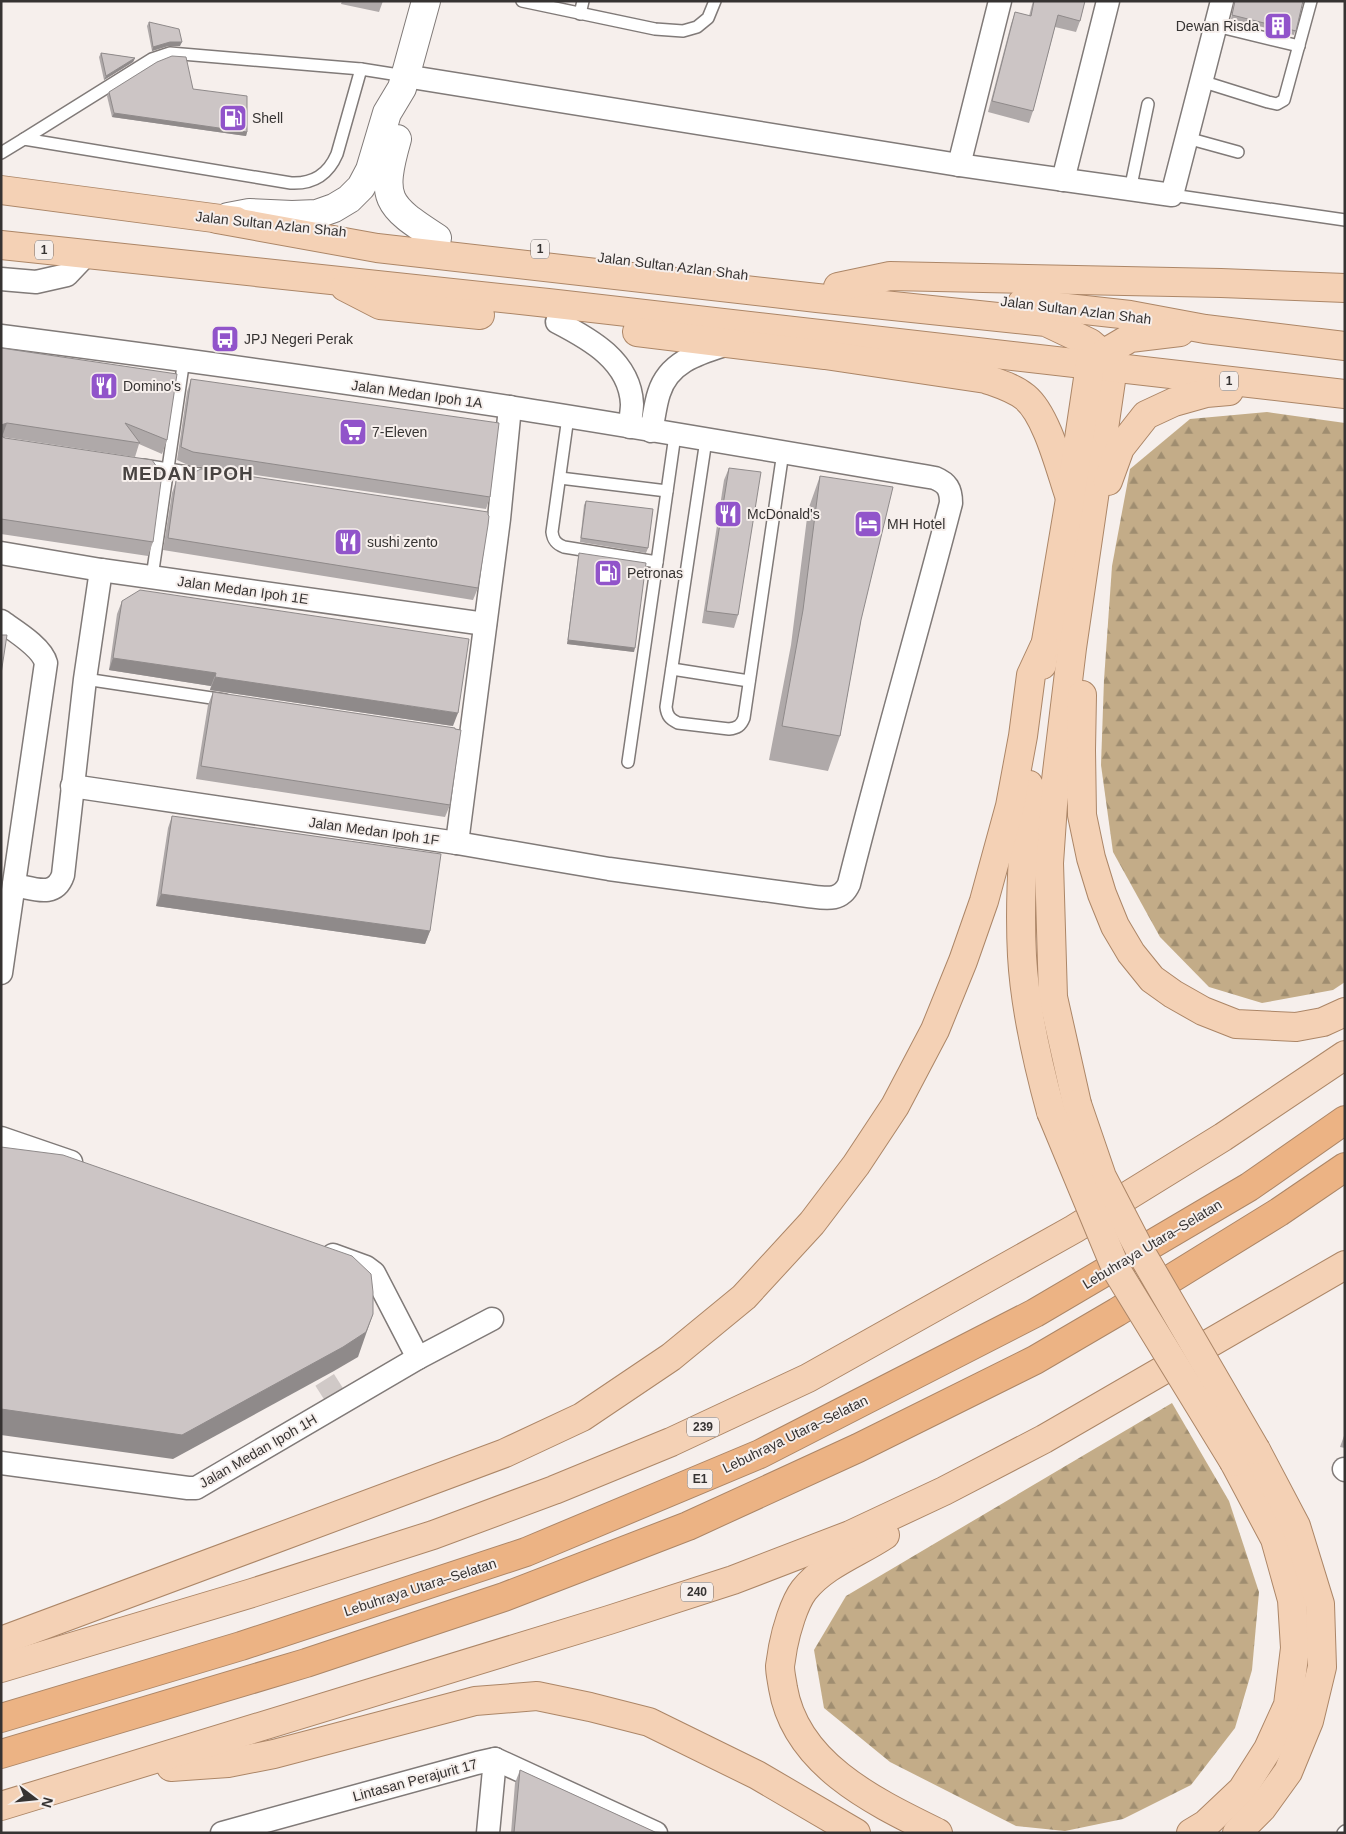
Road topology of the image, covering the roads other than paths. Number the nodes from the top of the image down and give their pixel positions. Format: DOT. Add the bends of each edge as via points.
graph roads {
  1 [pos="426,1"];
  2 [pos="522,1"];
  3 [pos="583,1"];
  4 [pos="715,1"];
  5 [pos="1000,1"];
  6 [pos="1108,1"];
  7 [pos="1222,1"];
  8 [pos="1311,1"];
  9 [pos="580,14"];
  10 [pos="1216,26"];
  11 [pos="1299,46"];
  12 [pos="361,69"];
  13 [pos="1201,81"];
  14 [pos="403,82"];
  15 [pos="1148,104"];
  16 [pos="1187,138"];
  17 [pos="24,139"];
  18 [pos="1238,152"];
  19 [pos="1,153"];
  20 [pos="959,165"];
  21 [pos="1063,180"];
  22 [pos="1,190"];
  23 [pos="1130,190"];
  24 [pos="1172,195"];
  25 [pos="217,219"];
  26 [pos="1345,220"];
  27 [pos="437,238"];
  28 [pos="1,245"];
  29 [pos="86,255"];
  30 [pos="1,279"];
  31 [pos="333,280"];
  32 [pos="838,287"];
  33 [pos="1345,288"];
  34 [pos="557,322"];
  35 [pos="1058,328"];
  36 [pos="1205,329"];
  37 [pos="1,336"];
  38 [pos="729,344"];
  39 [pos="1345,346"];
  40 [pos="184,360"];
  41 [pos="1052,360"];
  42 [pos="1102,362"];
  43 [pos="1278,387"];
  44 [pos="1345,394"];
  45 [pos="510,407"];
  46 [pos="568,417"];
  47 [pos="641,429"];
  48 [pos="675,435"];
  49 [pos="706,440"];
  50 [pos="784,452"];
  51 [pos="129,463"];
  52 [pos="168,469"];
  53 [pos="217,476"];
  54 [pos="560,478"];
  55 [pos="667,491"];
  56 [pos="1070,499"];
  57 [pos="1092,521"];
  58 [pos="1,553"];
  59 [pos="657,562"];
  60 [pos="101,570"];
  61 [pos="152,577"];
  62 [pos="1,621"];
  63 [pos="485,624"];
  64 [pos="1044,647"];
  65 [pos="1072,648"];
  66 [pos="672,669"];
  67 [pos="84,679"];
  68 [pos="750,681"];
  69 [pos="240,702"];
  70 [pos="628,762"];
  71 [pos="72,786"];
  72 [pos="457,843"];
  73 [pos="14,885"];
  74 [pos="1,973"];
  75 [pos="1345,1012"];
  76 [pos="1345,1054"];
  77 [pos="1345,1120"];
  78 [pos="1,1138"];
  79 [pos="1345,1167"];
  80 [pos="93,1170"];
  81 [pos="309,1247"];
  82 [pos="1345,1264"];
  83 [pos="492,1319"];
  84 [pos="418,1358"];
  85 [pos="1245,1456"];
  86 [pos="1,1463"];
  87 [pos="944,1491"];
  88 [pos="1,1641"];
  89 [pos="1,1668"];
  90 [pos="1,1718"];
  91 [pos="1,1754"];
  92 [pos="496,1760"];
  93 [pos="122,1771"];
  94 [pos="1,1806"];
  95 [pos="222,1833"];
  96 [pos="488,1833"];
  97 [pos="656,1833"];
  98 [pos="856,1833"];
  99 [pos="938,1833"];
  100 [pos="1191,1833"];
  101 [pos="1237,1833"];
  1 -- 14 [label="street"];
  2 -- 9 [label="lane"];
  3 -- 9 [label="lane"];
  4 -- 9 [label="lane" via="708,18 697,27 683,31 655,29"];
  5 -- 20 [label="street"];
  6 -- 21 [label="street"];
  7 -- 10 [label="street"];
  8 -- 11 [label="lane"];
  10 -- 11 [label="lane"];
  10 -- 13 [label="street"];
  11 -- 13 [label="lane" via="1284,100 1278,104"];
  12 -- 14 [label="lane"];
  12 -- 17 [label="lane" via="164,54"];
  12 -- 17 [label="lane" via="332,165 324,174 303,184"];
  13 -- 16 [label="street"];
  14 -- 20 [label="street"];
  14 -- 25 [label="street" via="387,112 370,170 361,187 349,199 317,214 249,213"];
  14 -- 27 [label="street" via="402,117 388,171 388,189 402,214"];
  15 -- 23 [label="lane"];
  16 -- 18 [label="lane"];
  16 -- 24 [label="street"];
  17 -- 19 [label="lane"];
  20 -- 21 [label="street"];
  21 -- 23 [label="street"];
  22 -- 25 [label="main road, Jalan Sultan Azlan Shah / 1"];
  23 -- 24 [label="street"];
  24 -- 26 [label="lane"];
  25 -- 27 [label="main road, Jalan Sultan Azlan Shah / 1"];
  25 -- 35 [label="main road" via="377,248 1046,322"];
  27 -- 32 [label="main road, Jalan Sultan Azlan Shah / 1"];
  28 -- 29 [label="main road, 1"];
  29 -- 30 [label="street" via="67,275 36,282"];
  29 -- 31 [label="main road, 1"];
  31 -- 34 [label="main road" via="380,305"];
  31 -- 41 [label="main road, 1"];
  32 -- 33 [label="main road" via="890,276"];
  32 -- 36 [label="main road, Jalan Sultan Azlan Shah / 1" via="1078,308 1130,314"];
  34 -- 38 [label="main road"];
  34 -- 47 [label="street" via="596,344 614,362 630,389"];
  35 -- 41 [label="main road" via="1064,339"];
  35 -- 42 [label="main road" via="1090,343"];
  36 -- 39 [label="main road, Jalan Sultan Azlan Shah / 1"];
  36 -- 42 [label="main road" via="1130,338"];
  37 -- 40 [label="street, Jalan Medan Ipoh 1A"];
  38 -- 47 [label="street" via="692,356 675,367 666,378"];
  38 -- 56 [label="main road" via="986,379 1011,388 1026,398 1038,413"];
  40 -- 45 [label="street, Jalan Medan Ipoh 1A"];
  40 -- 52 [label="lane"];
  41 -- 42 [label="main road, 1"];
  42 -- 43 [label="main road, 1"];
  42 -- 56 [label="main road"];
  42 -- 57 [label="main road"];
  43 -- 44 [label="main road, 1"];
  43 -- 57 [label="main road" via="1206,393 1174,402 1146,415 1120,448"];
  45 -- 46 [label="street, Jalan Medan Ipoh 1A"];
  45 -- 63 [label="street, Jalan Medan Ipoh 1F" via="494,518"];
  46 -- 47 [label="street, Jalan Medan Ipoh 1A"];
  46 -- 54 [label="lane"];
  47 -- 48 [label="street, Jalan Medan Ipoh 1A"];
  48 -- 49 [label="street, Jalan Medan Ipoh 1A"];
  48 -- 55 [label="lane"];
  49 -- 50 [label="street, Jalan Medan Ipoh 1A"];
  49 -- 66 [label="lane"];
  50 -- 68 [label="lane"];
  50 -- 72 [label="street, Jalan Medan Ipoh 1A" via="935,478 949,486 951,494 921,620 846,890 834,898 808,896 609,869"];
  51 -- 52 [label="lane"];
  52 -- 53 [label="lane"];
  52 -- 61 [label="lane"];
  54 -- 55 [label="lane"];
  54 -- 59 [label="lane" via="552,532 557,544"];
  55 -- 59 [label="lane"];
  56 -- 64 [label="main road"];
  57 -- 65 [label="main road"];
  58 -- 60 [label="street, Jalan Medan Ipoh 1E"];
  59 -- 70 [label="lane"];
  60 -- 61 [label="street, Jalan Medan Ipoh 1E"];
  60 -- 67 [label="street"];
  61 -- 63 [label="street, Jalan Medan Ipoh 1E"];
  62 -- 73 [label="street" via="38,649 46,663"];
  63 -- 72 [label="street, Jalan Medan Ipoh 1F" via="467,735"];
  64 -- 85 [label="main road, bridge" via="1020,904 1022,957 1039,1067 1051,1112 1117,1271"];
  64 -- 88 [label="main road" via="1031,676 1010,806 995,863 963,961 935,1030 895,1106 856,1165 812,1223 744,1297 671,1357 582,1417 505,1453"];
  65 -- 75 [label="main road" via="1082,678 1084,824 1102,894 1114,926 1131,953 1152,979 1173,994 1236,1024 1296,1027 1323,1022"];
  65 -- 85 [label="main road, bridge" via="1049,863 1053,997 1077,1104 1102,1177"];
  66 -- 68 [label="lane"];
  66 -- 68 [label="lane" via="666,707 671,720 678,722 736,729 744,718"];
  67 -- 69 [label="lane"];
  67 -- 71 [label="street"];
  71 -- 72 [label="street, Jalan Medan Ipoh 1F"];
  71 -- 73 [label="street" via="61,881 56,887 44,890"];
  73 -- 74 [label="street"];
  76 -- 89 [label="main road, 239" via="1223,1137 1074,1228 808,1378 680,1438 554,1490 432,1535"];
  77 -- 90 [label="highway, Lebuhraya Utara–Selatan / E1" via="1249,1187 1035,1312 760,1454 526,1552 241,1646"];
  78 -- 80 [label="street"];
  79 -- 91 [label="highway" via="1279,1212 1035,1360 858,1448 688,1526 504,1596 306,1663"];
  81 -- 84 [label="street" via="374,1272"];
  82 -- 87 [label="main road, 240" via="1044,1439"];
  83 -- 84 [label="street, Jalan Medan Ipoh 1H"];
  84 -- 86 [label="street, Jalan Medan Ipoh 1H" via="196,1488"];
  85 -- 100 [label="main road" via="1275,1539 1292,1600 1295,1648 1288,1706 1268,1748 1242,1790 1206,1824"];
  85 -- 101 [label="main road" via="1296,1526 1320,1604 1322,1667 1309,1721 1288,1772 1262,1808"];
  87 -- 93 [label="main road, 240" via="850,1535 733,1580"];
  87 -- 99 [label="main road" via="909,1520 866,1548 826,1568 803,1592 787,1627 780,1667 786,1706 804,1738 823,1762 857,1790"];
  92 -- 95 [label="street, Lintasan Perajurit 17"];
  92 -- 96 [label="street"];
  92 -- 97 [label="street, Lintasan Perajurit 17"];
  93 -- 94 [label="main road, 240"];
  93 -- 98 [label="main road" via="228,1763 475,1701 537,1696 649,1722 757,1776"];
}
